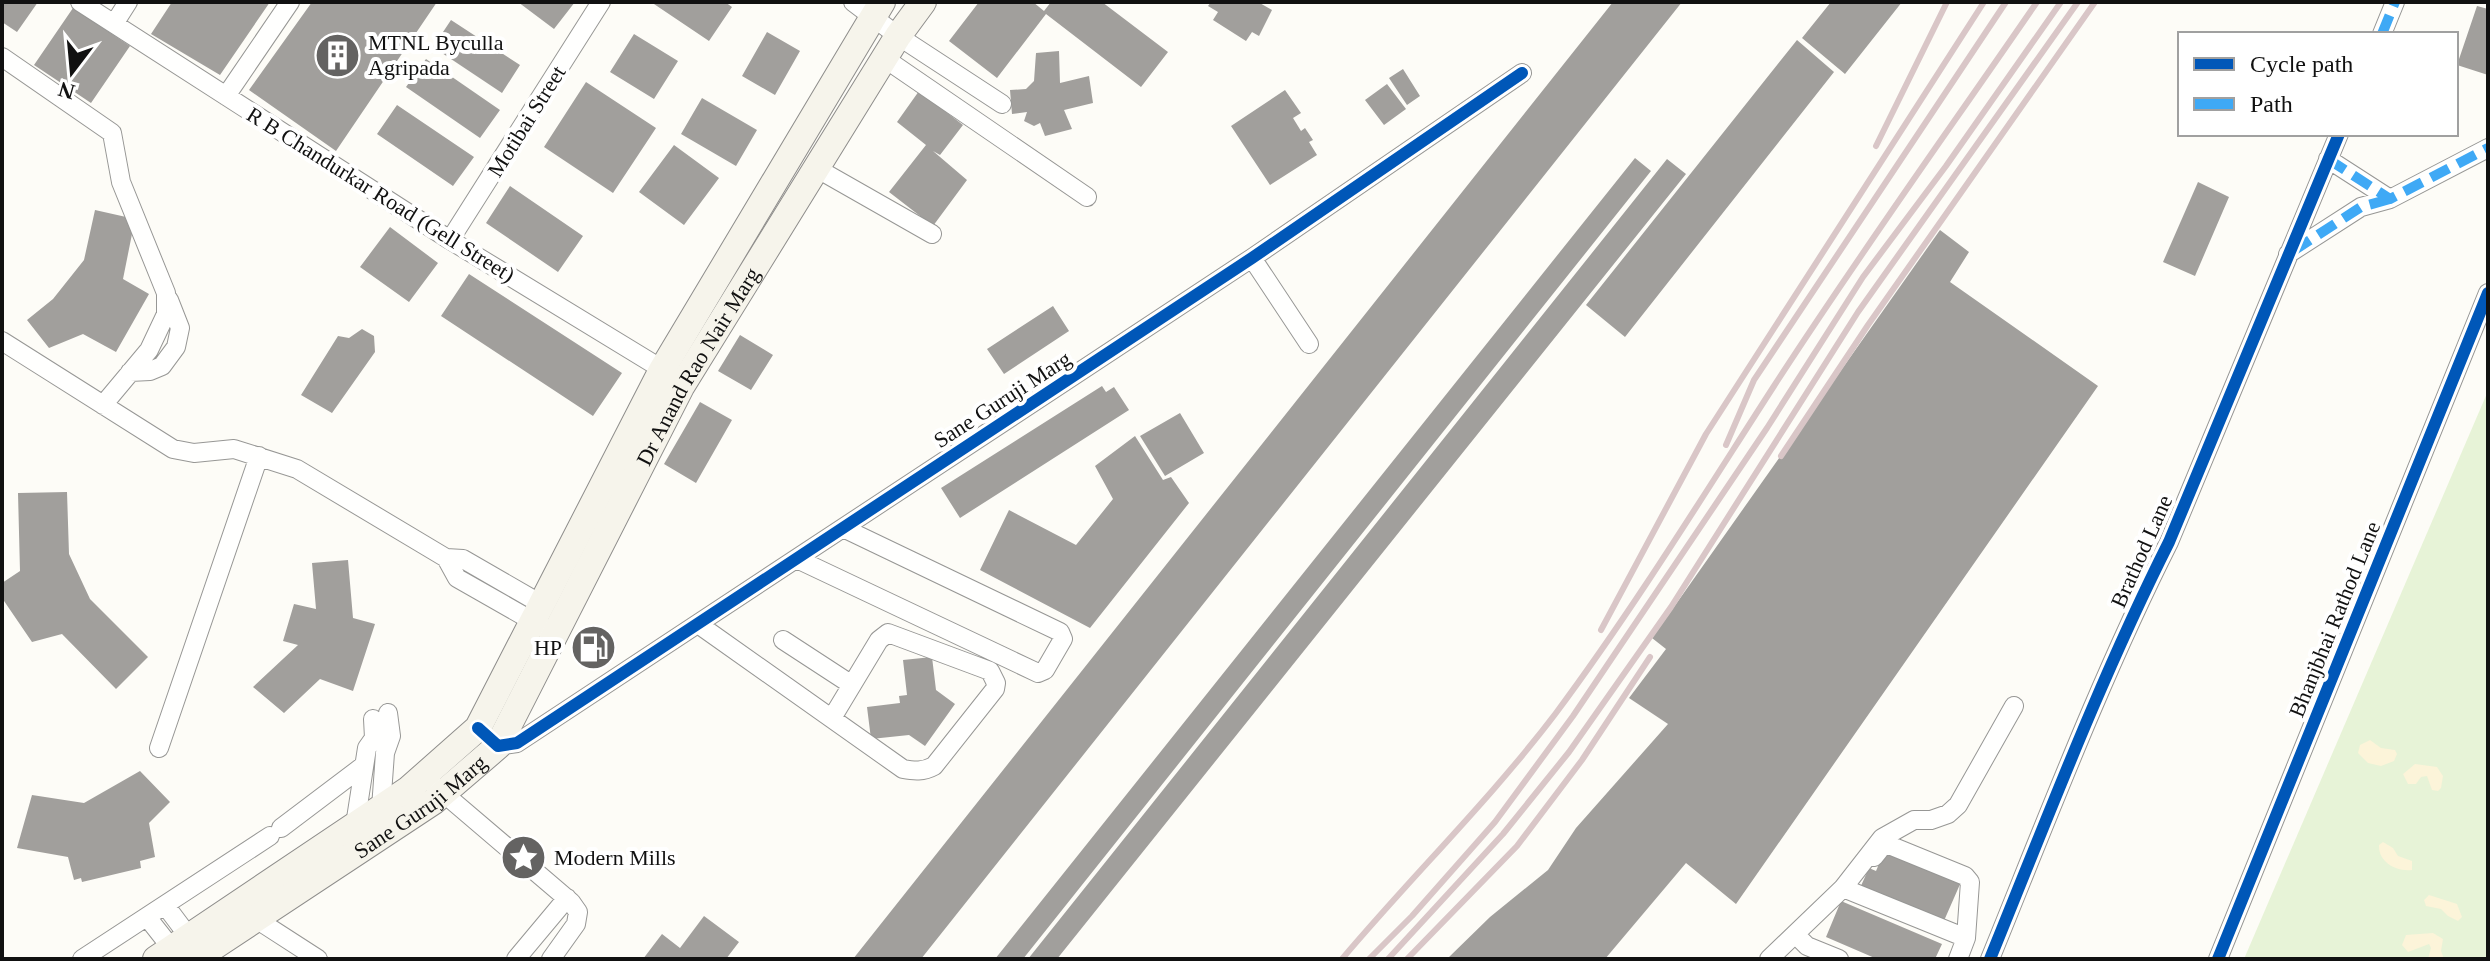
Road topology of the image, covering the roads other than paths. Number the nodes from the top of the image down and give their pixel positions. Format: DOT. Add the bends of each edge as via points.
graph roads {
  1 [pos="80,2"];
  2 [pos="128,2"];
  3 [pos="290,2"];
  4 [pos="601,2"];
  5 [pos="923,2"];
  6 [pos="2395,2"];
  7 [pos="870,7"];
  8 [pos="114,24"];
  9 [pos="2383,32"];
  10 [pos="898,36"];
  11 [pos="2,57"];
  12 [pos="884,58"];
  13 [pos="1522,73"];
  14 [pos="226,96"];
  15 [pos="1002,104"];
  16 [pos="2338,136"];
  17 [pos="2488,148"];
  18 [pos="2328,159"];
  19 [pos="816,168"];
  20 [pos="1087,197"];
  21 [pos="2390,199"];
  22 [pos="932,234"];
  23 [pos="450,240"];
  24 [pos="2287,255"];
  25 [pos="1252,258"];
  26 [pos="2488,293"];
  27 [pos="2,341"];
  28 [pos="1309,344"];
  29 [pos="673,376"];
  30 [pos="103,405"];
  31 [pos="259,456"];
  32 [pos="843,528"];
  33 [pos="797,559"];
  34 [pos="536,612"];
  35 [pos="698,624"];
  36 [pos="556,634"];
  37 [pos="783,640"];
  38 [pos="852,685"];
  39 [pos="2014,706"];
  40 [pos="832,718"];
  41 [pos="478,728"];
  42 [pos="498,746"];
  43 [pos="159,748"];
  44 [pos="363,766"];
  45 [pos="434,785"];
  46 [pos="381,808"];
  47 [pos="355,825"];
  48 [pos="1848,890"];
  49 [pos="567,898"];
  50 [pos="165,905"];
  51 [pos="147,917"];
  52 [pos="256,919"];
  53 [pos="1796,935"];
  54 [pos="1966,938"];
  55 [pos="182,953"];
  56 [pos="82,959"];
  57 [pos="318,959"];
  58 [pos="516,959"];
  59 [pos="551,959"];
  60 [pos="1769,959"];
  61 [pos="1839,959"];
  62 [pos="1958,959"];
  63 [pos="1990,959"];
  64 [pos="2218,959"];
  1 -- 8 [label="street, R B Chandurkar Road (Gell Street)"];
  2 -- 8 [label="street"];
  3 -- 14 [label="street"];
  4 -- 23 [label="street, Motibai Street"];
  5 -- 10 [label="main road, Dr Anand Rao Nair Marg"];
  6 -- 9 [label="street"];
  7 -- 10 [label="street"];
  7 -- 29 [label="main road, Dr Anand Rao Nair Marg"];
  8 -- 14 [label="street, R B Chandurkar Road (Gell Street)"];
  10 -- 12 [label="main road, Dr Anand Rao Nair Marg"];
  10 -- 15 [label="street"];
  11 -- 30 [label="street" via="112,133 121,182 166,293 166,314 149,350"];
  12 -- 19 [label="main road, Dr Anand Rao Nair Marg"];
  12 -- 20 [label="street"];
  13 -- 25 [label="street, Sane Guruji Marg"];
  14 -- 23 [label="street, R B Chandurkar Road (Gell Street)"];
  16 -- 18 [label="street, Brathod Lane"];
  17 -- 21 [label="street"];
  18 -- 21 [label="street"];
  18 -- 24 [label="street, Brathod Lane"];
  19 -- 22 [label="street"];
  19 -- 29 [label="main road, Dr Anand Rao Nair Marg"];
  21 -- 24 [label="street" via="2361,207"];
  23 -- 29 [label="street, R B Chandurkar Road (Gell Street)"];
  24 -- 63 [label="street, Brathod Lane"];
  25 -- 28 [label="street"];
  25 -- 32 [label="street, Sane Guruji Marg"];
  26 -- 64 [label="street, Bhanjbhai Rathod Lane"];
  27 -- 30 [label="street"];
  29 -- 34 [label="main road, Dr Anand Rao Nair Marg"];
  29 -- 36 [label="main road, Dr Anand Rao Nair Marg"];
  30 -- 31 [label="street" via="173,449 234,449"];
  31 -- 34 [label="street" via="297,469 446,558 457,578"];
  31 -- 43 [label="street"];
  32 -- 33 [label="street, Sane Guruji Marg"];
  32 -- 33 [label="street" via="1060,632 1063,639 1045,670 1038,673"];
  33 -- 35 [label="street, Sane Guruji Marg"];
  34 -- 36 [label="street"];
  34 -- 41 [label="main road, Dr Anand Rao Nair Marg"];
  35 -- 40 [label="street"];
  35 -- 42 [label="street, Sane Guruji Marg" via="517,743"];
  36 -- 42 [label="main road, Dr Anand Rao Nair Marg"];
  37 -- 38 [label="street"];
  38 -- 40 [label="street"];
  38 -- 40 [label="street" via="888,633 990,671 996,683 926,770 903,769"];
  39 -- 48 [label="street" via="1958,805 1948,814 1914,820 1882,838"];
  41 -- 42 [label="street"];
  41 -- 45 [label="main road, Sane Guruji Marg"];
  42 -- 45 [label="main road, Sane Guruji Marg"];
  44 -- 46 [label="street" via="381,716 391,736"];
  44 -- 47 [label="street"];
  44 -- 50 [label="street"];
  45 -- 46 [label="main road, Sane Guruji Marg"];
  45 -- 49 [label="street"];
  45 -- 52 [label="main road, Sane Guruji Marg"];
  46 -- 47 [label="main road, Sane Guruji Marg"];
  47 -- 55 [label="main road, Sane Guruji Marg"];
  48 -- 53 [label="street"];
  48 -- 54 [label="street"];
  48 -- 54 [label="street" via="1889,845 1970,882"];
  49 -- 58 [label="street"];
  49 -- 59 [label="street" via="578,912 576,924"];
  50 -- 51 [label="street"];
  50 -- 55 [label="street"];
  51 -- 55 [label="street"];
  51 -- 56 [label="street"];
  52 -- 55 [label="main road, Sane Guruji Marg"];
  52 -- 57 [label="street"];
  53 -- 60 [label="street"];
  53 -- 61 [label="street" via="1807,946"];
  54 -- 62 [label="street"];
}
